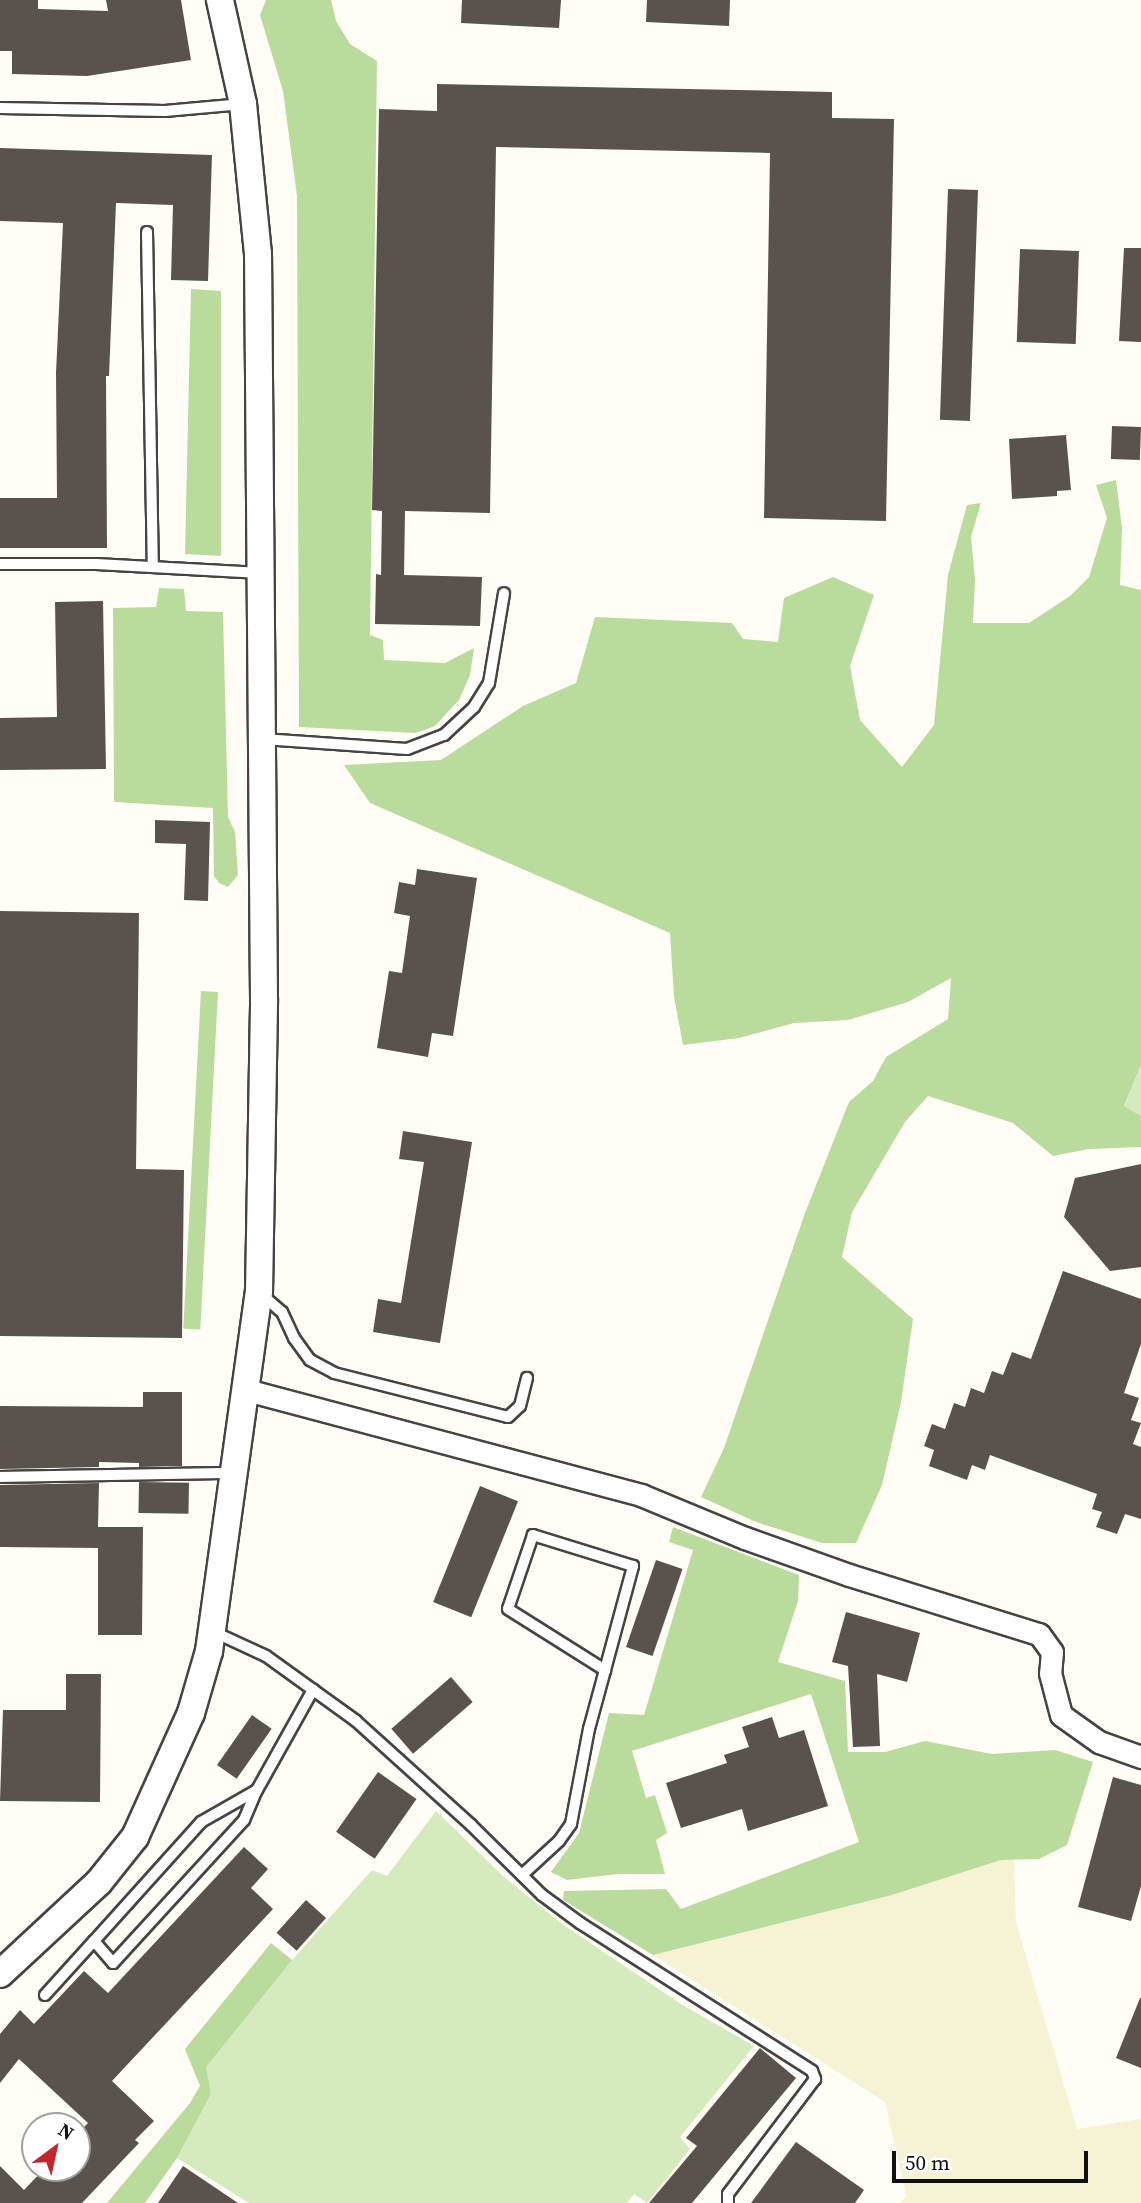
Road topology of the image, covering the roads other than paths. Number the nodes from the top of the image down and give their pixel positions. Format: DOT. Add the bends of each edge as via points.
graph roads {
  1 [pos="220,0"];
  2 [pos="243,104"];
  3 [pos="0,108"];
  4 [pos="147,232"];
  5 [pos="0,564"];
  6 [pos="153,567"];
  7 [pos="261,573"];
  8 [pos="503,593"];
  9 [pos="263,739"];
  10 [pos="259,1292"];
  11 [pos="527,1378"];
  12 [pos="243,1389"];
  13 [pos="232,1473"];
  14 [pos="0,1477"];
  15 [pos="211,1630"];
  16 [pos="605,1670"];
  17 [pos="313,1690"];
  18 [pos="1141,1757"];
  19 [pos="257,1790"];
  20 [pos="522,1875"];
  21 [pos="94,1941"];
  22 [pos="0,1974"];
  23 [pos="45,1995"];
  24 [pos="727,2203"];
  1 -- 2 [label="street"];
  2 -- 3 [label="lane" via="165,111"];
  2 -- 7 [label="street" via="258,254"];
  4 -- 6 [label="lane"];
  5 -- 6 [label="lane"];
  6 -- 7 [label="lane"];
  7 -- 9 [label="street"];
  8 -- 9 [label="lane" via="489,683 474,707 444,735 407,749"];
  9 -- 10 [label="street"];
  10 -- 11 [label="lane" via="282,1312 310,1360 334,1373 508,1417 520,1406"];
  10 -- 12 [label="street"];
  12 -- 13 [label="street"];
  12 -- 18 [label="street" via="641,1495 849,1575 1039,1634 1052,1651 1050,1674 1061,1715 1099,1742"];
  13 -- 14 [label="lane"];
  13 -- 15 [label="street"];
  15 -- 17 [label="lane" via="265,1656"];
  15 -- 22 [label="street" via="191,1713 135,1837 99,1882"];
  16 -- 16 [label="lane" via="633,1566 533,1535 508,1609"];
  16 -- 20 [label="lane" via="571,1824 559,1842"];
  17 -- 19 [label="lane"];
  17 -- 20 [label="lane" via="356,1721"];
  19 -- 21 [label="lane" via="201,1822"];
  19 -- 21 [label="lane" via="244,1820 113,1963"];
  20 -- 24 [label="lane" via="580,1923 812,2071 815,2080 727,2194"];
  21 -- 23 [label="lane"];
}
